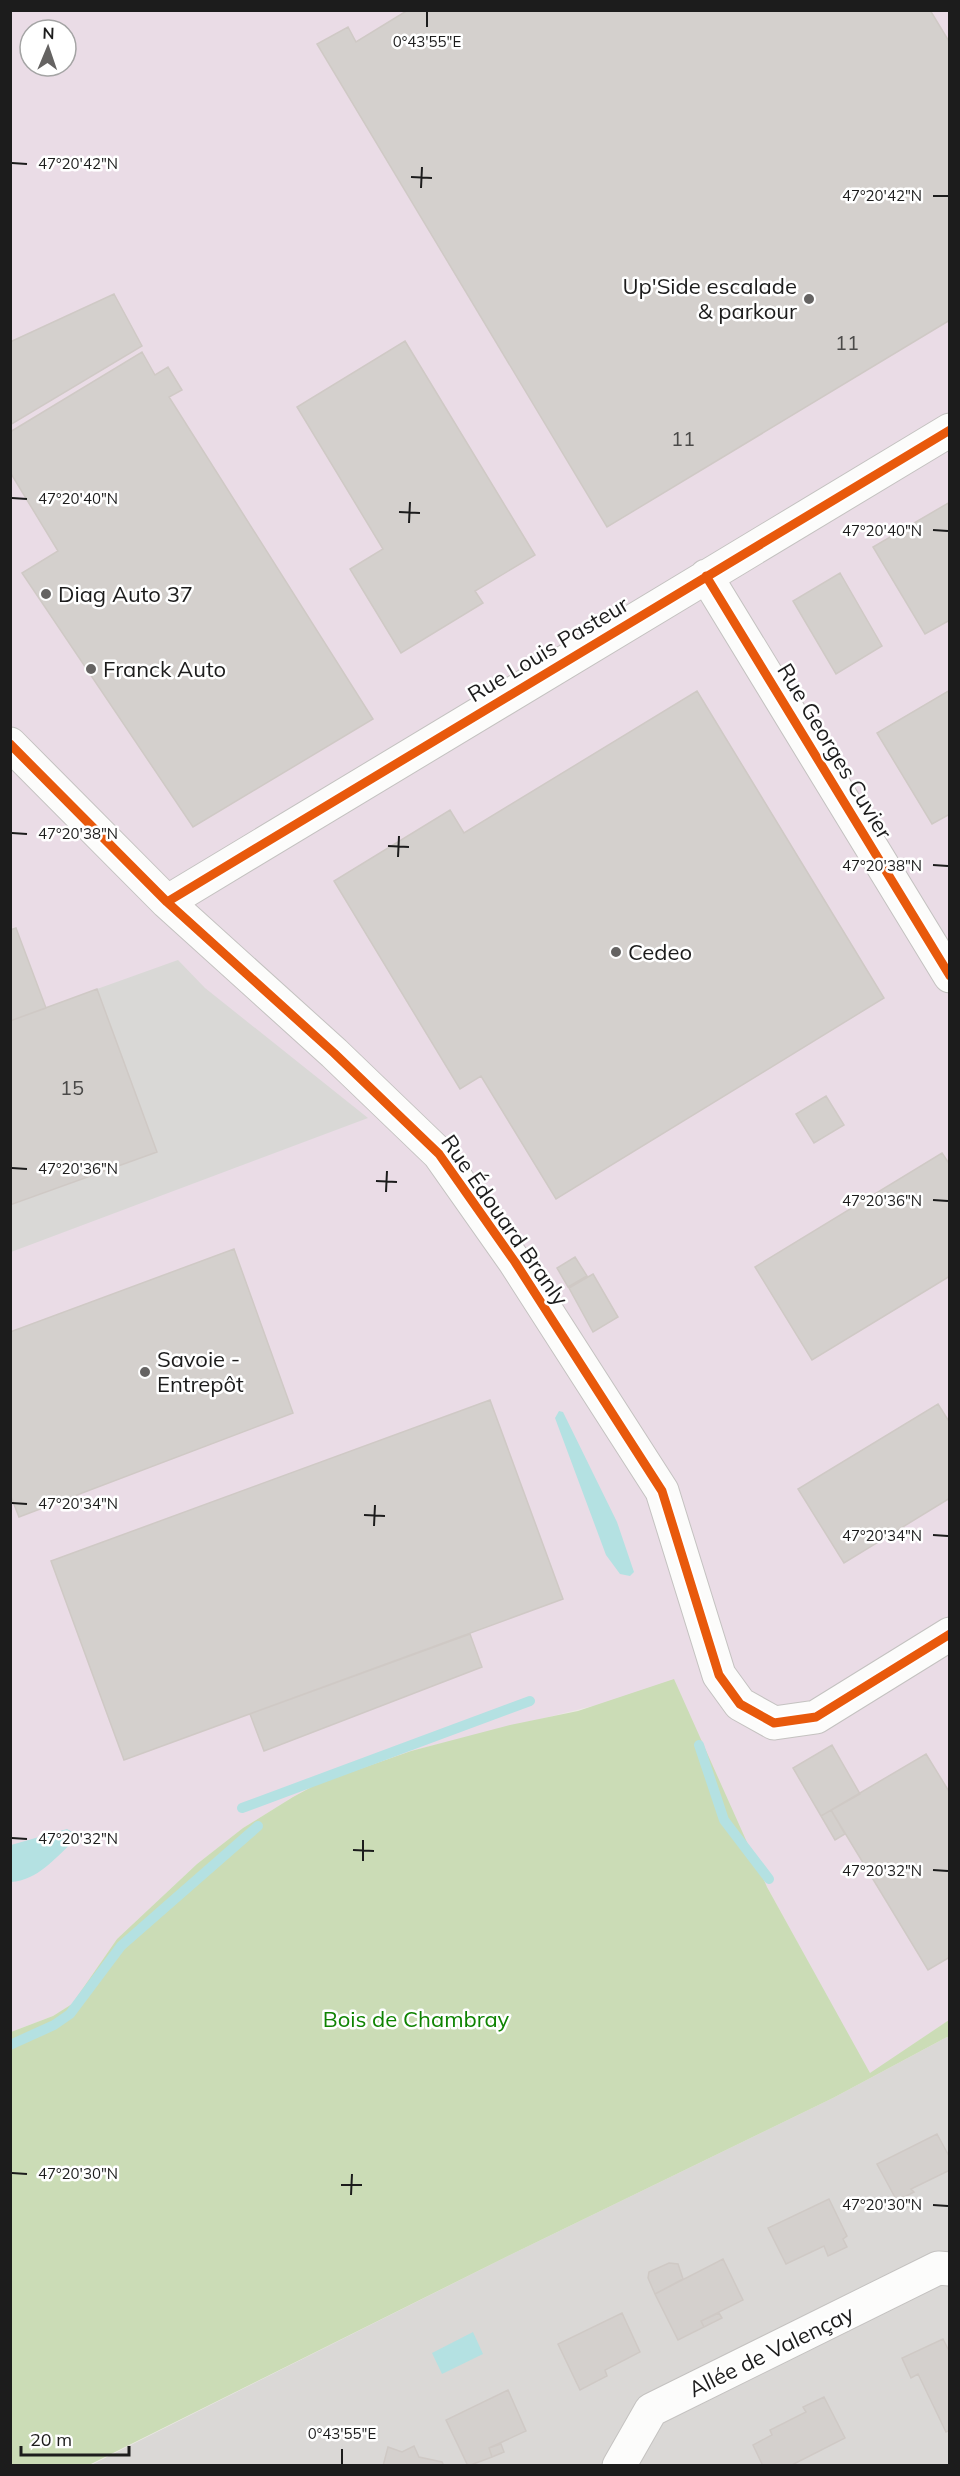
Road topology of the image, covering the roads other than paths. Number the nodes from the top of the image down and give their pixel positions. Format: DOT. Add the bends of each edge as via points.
graph roads {
  1 [pos="950,430"];
  2 [pos="706,576"];
  3 [pos="10,744"];
  4 [pos="167,902"];
  5 [pos="950,976"];
  6 [pos="950,1634"];
  7 [pos="950,2269"];
  8 [pos="620,2466"];
  1 -- 2 [label="street, Rue Louis Pasteur"];
  2 -- 4 [label="street, Rue Louis Pasteur"];
  2 -- 5 [label="street, Rue Georges Cuvier"];
  3 -- 4 [label="street, Rue Édouard Branly"];
  4 -- 6 [label="street, Rue Édouard Branly" via="439,1154 515,1262 662,1491 719,1675 740,1704 774,1723 816,1717"];
  7 -- 8 [label="street, Allée de Valençay" via="938,2268 651,2410"];
}
